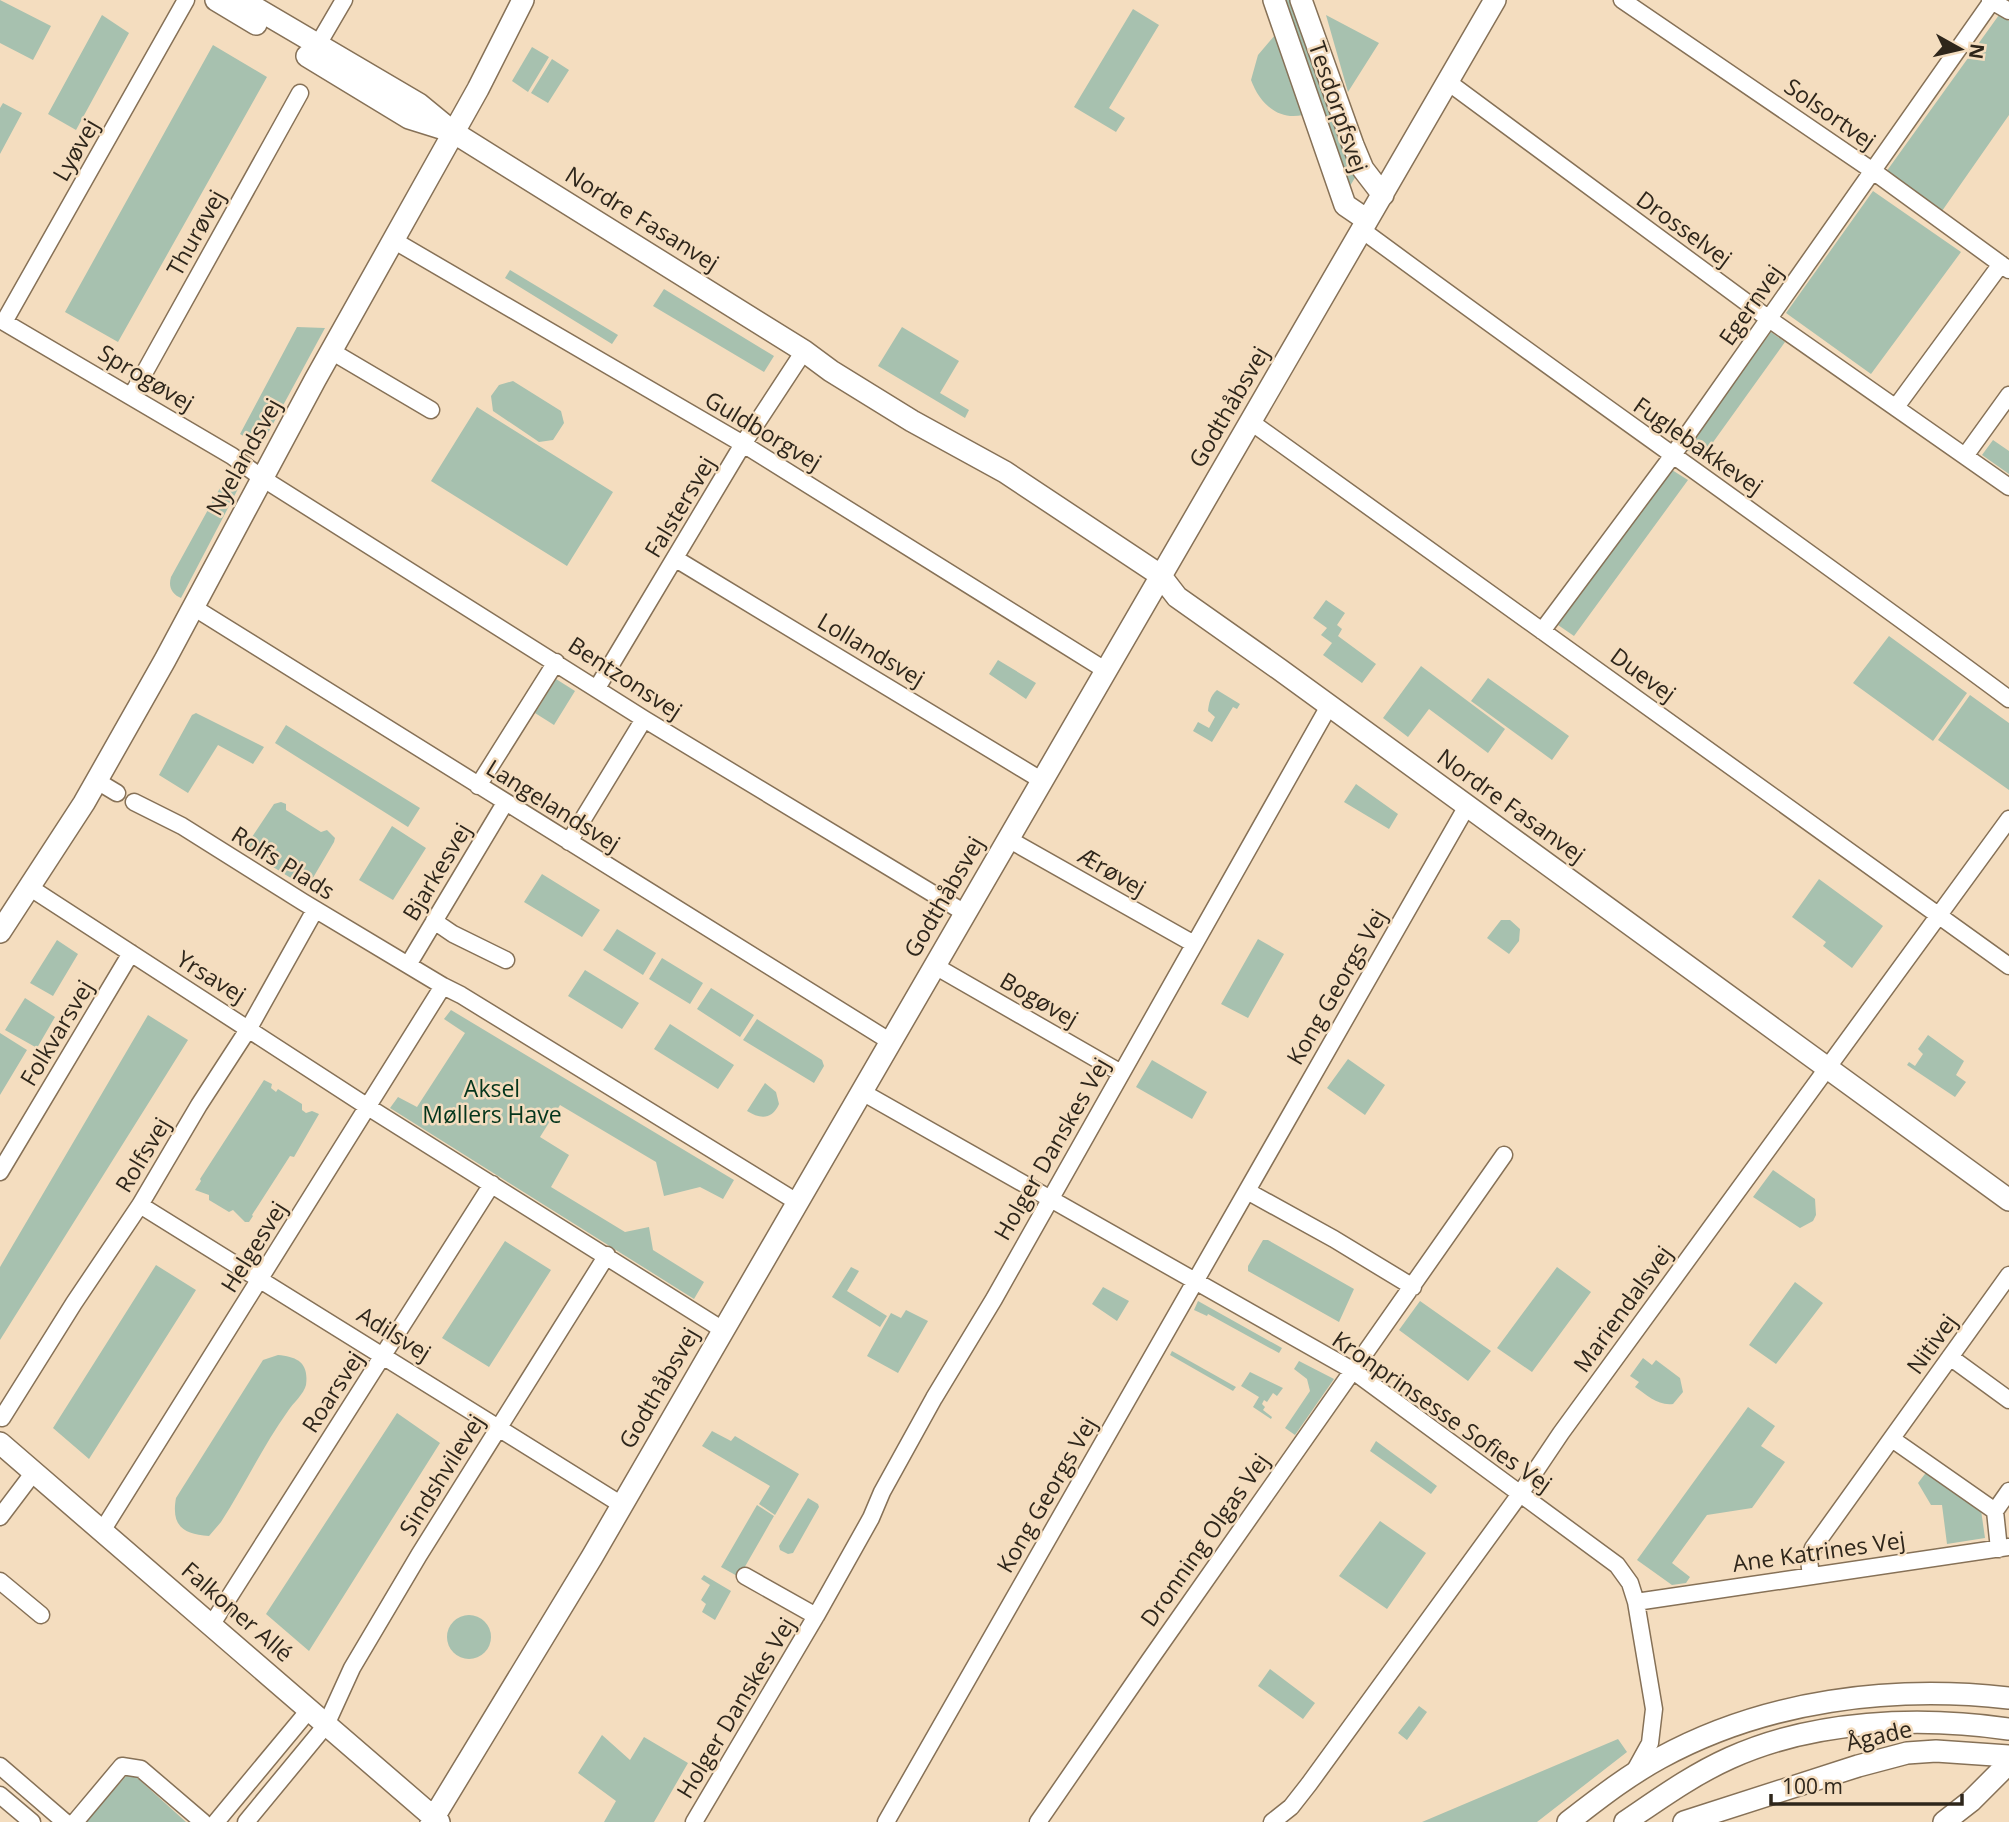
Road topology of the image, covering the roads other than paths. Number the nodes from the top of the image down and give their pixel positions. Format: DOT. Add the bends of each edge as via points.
graph roads {
  1 [pos="186,0"];
  2 [pos="216,0"];
  3 [pos="242,0"];
  4 [pos="344,0"];
  5 [pos="523,0"];
  6 [pos="1274,0"];
  7 [pos="1301,0"];
  8 [pos="1495,0"];
  9 [pos="1622,0"];
  10 [pos="1991,1"];
  11 [pos="2009,11"];
  12 [pos="314,51"];
  13 [pos="1448,82"];
  14 [pos="300,93"];
  15 [pos="453,132"];
  16 [pos="1872,172"];
  17 [pos="1383,195"];
  18 [pos="1364,225"];
  19 [pos="393,240"];
  20 [pos="2005,267"];
  21 [pos="1769,319"];
  22 [pos="4,322"];
  23 [pos="331,351"];
  24 [pos="804,351"];
  25 [pos="132,395"];
  26 [pos="2009,395"];
  27 [pos="1896,407"];
  28 [pos="431,410"];
  29 [pos="1251,422"];
  30 [pos="743,444"];
  31 [pos="1673,455"];
  32 [pos="1965,456"];
  33 [pos="262,478"];
  34 [pos="2009,487"];
  35 [pos="676,559"];
  36 [pos="1160,575"];
  37 [pos="193,607"];
  38 [pos="1542,631"];
  39 [pos="556,662"];
  40 [pos="1105,670"];
  41 [pos="597,688"];
  42 [pos="2009,698"];
  43 [pos="1329,706"];
  44 [pos="644,719"];
  45 [pos="1041,780"];
  46 [pos="97,781"];
  47 [pos="478,786"];
  48 [pos="117,793"];
  49 [pos="134,802"];
  50 [pos="505,803"];
  51 [pos="1467,806"];
  52 [pos="2009,819"];
  53 [pos="1008,839"];
  54 [pos="569,842"];
  55 [pos="29,887"];
  56 [pos="315,909"];
  57 [pos="965,913"];
  58 [pos="1938,915"];
  59 [pos="434,921"];
  60 [pos="0,932"];
  61 [pos="1194,944"];
  62 [pos="131,954"];
  63 [pos="506,960"];
  64 [pos="408,965"];
  65 [pos="935,966"];
  66 [pos="2009,966"];
  67 [pos="443,986"];
  68 [pos="249,1028"];
  69 [pos="891,1042"];
  70 [pos="1827,1068"];
  71 [pos="1121,1073"];
  72 [pos="862,1092"];
  73 [pos="369,1107"];
  74 [pos="1504,1155"];
  75 [pos="0,1172"];
  76 [pos="492,1184"];
  77 [pos="1247,1191"];
  78 [pos="1050,1198"];
  79 [pos="2009,1200"];
  80 [pos="797,1202"];
  81 [pos="140,1205"];
  82 [pos="607,1255"];
  83 [pos="2009,1275"];
  84 [pos="261,1279"];
  85 [pos="1196,1280"];
  86 [pos="1413,1287"];
  87 [pos="723,1330"];
  88 [pos="383,1355"];
  89 [pos="1950,1357"];
  90 [pos="1352,1370"];
  91 [pos="2009,1400"];
  92 [pos="2,1418"];
  93 [pos="499,1428"];
  94 [pos="1892,1439"];
  95 [pos="0,1443"];
  96 [pos="34,1472"];
  97 [pos="2009,1491"];
  98 [pos="1520,1494"];
  99 [pos="622,1505"];
  100 [pos="1995,1511"];
  101 [pos="0,1517"];
  102 [pos="102,1531"];
  103 [pos="2004,1548"];
  104 [pos="1811,1576"];
  105 [pos="745,1577"];
  106 [pos="0,1581"];
  107 [pos="1636,1602"];
  108 [pos="41,1615"];
  109 [pos="816,1616"];
  110 [pos="212,1624"];
  111 [pos="2009,1698"];
  112 [pos="309,1710"];
  113 [pos="326,1725"];
  114 [pos="2009,1729"];
  115 [pos="2009,1756"];
  116 [pos="2009,1763"];
  117 [pos="0,1766"];
  118 [pos="1634,1773"];
  119 [pos="0,1795"];
  120 [pos="434,1820"];
  121 [pos="32,1822"];
  122 [pos="65,1822"];
  123 [pos="75,1822"];
  124 [pos="203,1822"];
  125 [pos="216,1822"];
  126 [pos="246,1822"];
  127 [pos="694,1822"];
  128 [pos="886,1822"];
  129 [pos="1038,1822"];
  130 [pos="1272,1822"];
  131 [pos="1568,1822"];
  132 [pos="1625,1822"];
  133 [pos="1684,1822"];
  134 [pos="1944,1822"];
  1 -- 22 [label="street, Lyøvej"];
  2 -- 12 [label="street, Nordre Fasanvej"];
  3 -- 12 [label="street, Nordre Fasanvej"];
  4 -- 12 [label="street"];
  5 -- 15 [label="street, Nyelandsvej"];
  6 -- 18 [label="street, Tesdorpfsvej" via="1345,205"];
  7 -- 17 [label="street, Tesdorpfsvej" via="1363,169"];
  8 -- 13 [label="street, Godthåbsvej"];
  9 -- 16 [label="street, Solsortvej"];
  10 -- 11 [label="street"];
  10 -- 16 [label="street, Egernvej"];
  12 -- 15 [label="street, Nordre Fasanvej" via="419,104"];
  13 -- 17 [label="street, Godthåbsvej"];
  13 -- 21 [label="street, Drosselvej"];
  14 -- 25 [label="street, Thurøvej"];
  15 -- 19 [label="street, Nyelandsvej"];
  15 -- 24 [label="street, Nordre Fasanvej"];
  16 -- 20 [label="street, Solsortvej"];
  16 -- 21 [label="street, Egernvej"];
  17 -- 18 [label="street, Godthåbsvej"];
  18 -- 29 [label="street, Godthåbsvej"];
  18 -- 31 [label="street, Fuglebakkevej" via="1540,361"];
  19 -- 23 [label="street, Nyelandsvej"];
  19 -- 30 [label="street, Guldborgvej"];
  20 -- 27 [label="street"];
  21 -- 27 [label="street, Drosselvej"];
  21 -- 31 [label="street, Egernvej"];
  22 -- 25 [label="street, Sprogøvej"];
  23 -- 28 [label="street"];
  23 -- 33 [label="street, Nyelandsvej"];
  24 -- 30 [label="street, Falstersvej"];
  24 -- 36 [label="street, Nordre Fasanvej" via="948,433"];
  25 -- 33 [label="street, Sprogøvej"];
  26 -- 32 [label="street"];
  27 -- 32 [label="street, Drosselvej"];
  29 -- 36 [label="street, Godthåbsvej"];
  29 -- 38 [label="street, Duevej"];
  30 -- 35 [label="street, Falstersvej"];
  30 -- 40 [label="street, Guldborgvej"];
  31 -- 38 [label="street, Egernvej"];
  31 -- 42 [label="street, Fuglebakkevej"];
  32 -- 34 [label="street, Drosselvej"];
  33 -- 37 [label="street, Nyelandsvej"];
  33 -- 39 [label="street, Bentzonsvej"];
  35 -- 41 [label="street, Falstersvej"];
  35 -- 45 [label="street, Lollandsvej"];
  36 -- 40 [label="street, Godthåbsvej"];
  36 -- 43 [label="street, Nordre Fasanvej" via="1178,598"];
  37 -- 46 [label="street, Nyelandsvej"];
  37 -- 47 [label="street, Langelandsvej"];
  38 -- 58 [label="street, Duevej"];
  39 -- 41 [label="street, Bentzonsvej"];
  39 -- 47 [label="street"];
  40 -- 45 [label="street, Godthåbsvej"];
  41 -- 44 [label="street, Bentzonsvej"];
  43 -- 51 [label="street, Nordre Fasanvej"];
  43 -- 61 [label="street, Holger Danskes Vej"];
  44 -- 54 [label="street"];
  44 -- 57 [label="street, Bentzonsvej"];
  45 -- 53 [label="street, Godthåbsvej"];
  46 -- 48 [label="street"];
  46 -- 55 [label="street, Nyelandsvej"];
  47 -- 50 [label="street, Langelandsvej"];
  49 -- 56 [label="street, Rolfs Plads" via="182,826"];
  50 -- 54 [label="street, Langelandsvej"];
  50 -- 59 [label="street, Bjarkesvej"];
  51 -- 70 [label="street, Nordre Fasanvej"];
  51 -- 77 [label="street, Kong Georgs Vej"];
  52 -- 58 [label="street, Mariendalsvej"];
  53 -- 57 [label="street, Godthåbsvej"];
  53 -- 61 [label="street, Ærøvej"];
  54 -- 69 [label="street, Langelandsvej"];
  55 -- 60 [label="street, Nyelandsvej"];
  55 -- 62 [label="street, Yrsavej"];
  56 -- 64 [label="street, Rolfs Plads"];
  56 -- 68 [label="street, Rolfsvej"];
  57 -- 65 [label="street, Godthåbsvej"];
  58 -- 66 [label="street, Duevej"];
  58 -- 70 [label="street, Mariendalsvej"];
  59 -- 63 [label="street"];
  59 -- 64 [label="street, Bjarkesvej"];
  61 -- 71 [label="street, Holger Danskes Vej"];
  62 -- 68 [label="street, Yrsavej"];
  62 -- 75 [label="street, Folkvarsvej"];
  64 -- 67 [label="street"];
  65 -- 69 [label="street, Godthåbsvej"];
  65 -- 71 [label="street, Bogøvej"];
  67 -- 73 [label="street, Helgesvej"];
  67 -- 80 [label="street"];
  68 -- 73 [label="street, Yrsavej"];
  68 -- 81 [label="street, Rolfsvej"];
  69 -- 72 [label="street, Godthåbsvej"];
  70 -- 79 [label="street, Nordre Fasanvej"];
  70 -- 98 [label="street, Mariendalsvej"];
  71 -- 78 [label="street, Holger Danskes Vej"];
  72 -- 78 [label="street, Kronprinsesse Sofies Vej"];
  72 -- 80 [label="street, Godthåbsvej"];
  73 -- 76 [label="street"];
  73 -- 84 [label="street, Helgesvej"];
  74 -- 86 [label="street, Dronning Olgas Vej"];
  76 -- 82 [label="street"];
  76 -- 88 [label="street, Roarsvej"];
  77 -- 85 [label="street, Kong Georgs Vej"];
  77 -- 86 [label="street"];
  78 -- 85 [label="street, Kronprinsesse Sofies Vej"];
  78 -- 109 [label="street, Holger Danskes Vej" via="934,1398"];
  80 -- 87 [label="street, Godthåbsvej"];
  81 -- 84 [label="street, Adilsvej"];
  81 -- 92 [label="street, Rolfsvej"];
  82 -- 87 [label="street"];
  82 -- 93 [label="street, Sindshvilevej"];
  83 -- 89 [label="street, Nitivej"];
  84 -- 88 [label="street, Adilsvej"];
  84 -- 102 [label="street, Helgesvej"];
  85 -- 90 [label="street, Kronprinsesse Sofies Vej"];
  85 -- 128 [label="street, Kong Georgs Vej"];
  86 -- 90 [label="street, Dronning Olgas Vej"];
  87 -- 99 [label="street, Godthåbsvej"];
  88 -- 93 [label="street, Adilsvej"];
  88 -- 110 [label="street, Roarsvej"];
  89 -- 91 [label="street"];
  89 -- 94 [label="street, Nitivej"];
  90 -- 98 [label="street, Kronprinsesse Sofies Vej"];
  90 -- 129 [label="street, Dronning Olgas Vej"];
  93 -- 99 [label="street, Adilsvej"];
  93 -- 113 [label="street, Sindshvilevej" via="352,1668"];
  94 -- 100 [label="street"];
  94 -- 104 [label="street, Nitivej" via="1813,1548"];
  95 -- 96 [label="street, Falkoner Allé"];
  96 -- 101 [label="street"];
  96 -- 102 [label="street, Falkoner Allé"];
  97 -- 100 [label="street"];
  98 -- 107 [label="street, Kronprinsesse Sofies Vej" via="1617,1565"];
  98 -- 130 [label="street, Mariendalsvej" via="1309,1784"];
  99 -- 120 [label="street, Godthåbsvej"];
  100 -- 103 [label="street"];
  102 -- 110 [label="street, Falkoner Allé"];
  103 -- 104 [label="street, Ane Katrines Vej"];
  104 -- 107 [label="street, Ane Katrines Vej"];
  105 -- 109 [label="street, Holger Danskes Vej"];
  106 -- 108 [label="street"];
  107 -- 118 [label="street, Kronprinsesse Sofies Vej" via="1654,1709 1650,1743"];
  109 -- 127 [label="street, Holger Danskes Vej"];
  110 -- 112 [label="street, Falkoner Allé"];
  111 -- 118 [label="street" via="1923,1693 1797,1708 1710,1734"];
  112 -- 113 [label="street, Falkoner Allé"];
  112 -- 125 [label="street"];
  113 -- 120 [label="street, Falkoner Allé"];
  113 -- 126 [label="street, Sindshvilevej"];
  114 -- 132 [label="street" via="1941,1723 1849,1728 1779,1741 1731,1758 1687,1781"];
  115 -- 133 [label="street, Ågade" via="1907,1753"];
  116 -- 134 [label="street"];
  117 -- 122 [label="street"];
  118 -- 131 [label="street"];
  119 -- 121 [label="street"];
  123 -- 124 [label="street" via="122,1766 141,1769"];
}
